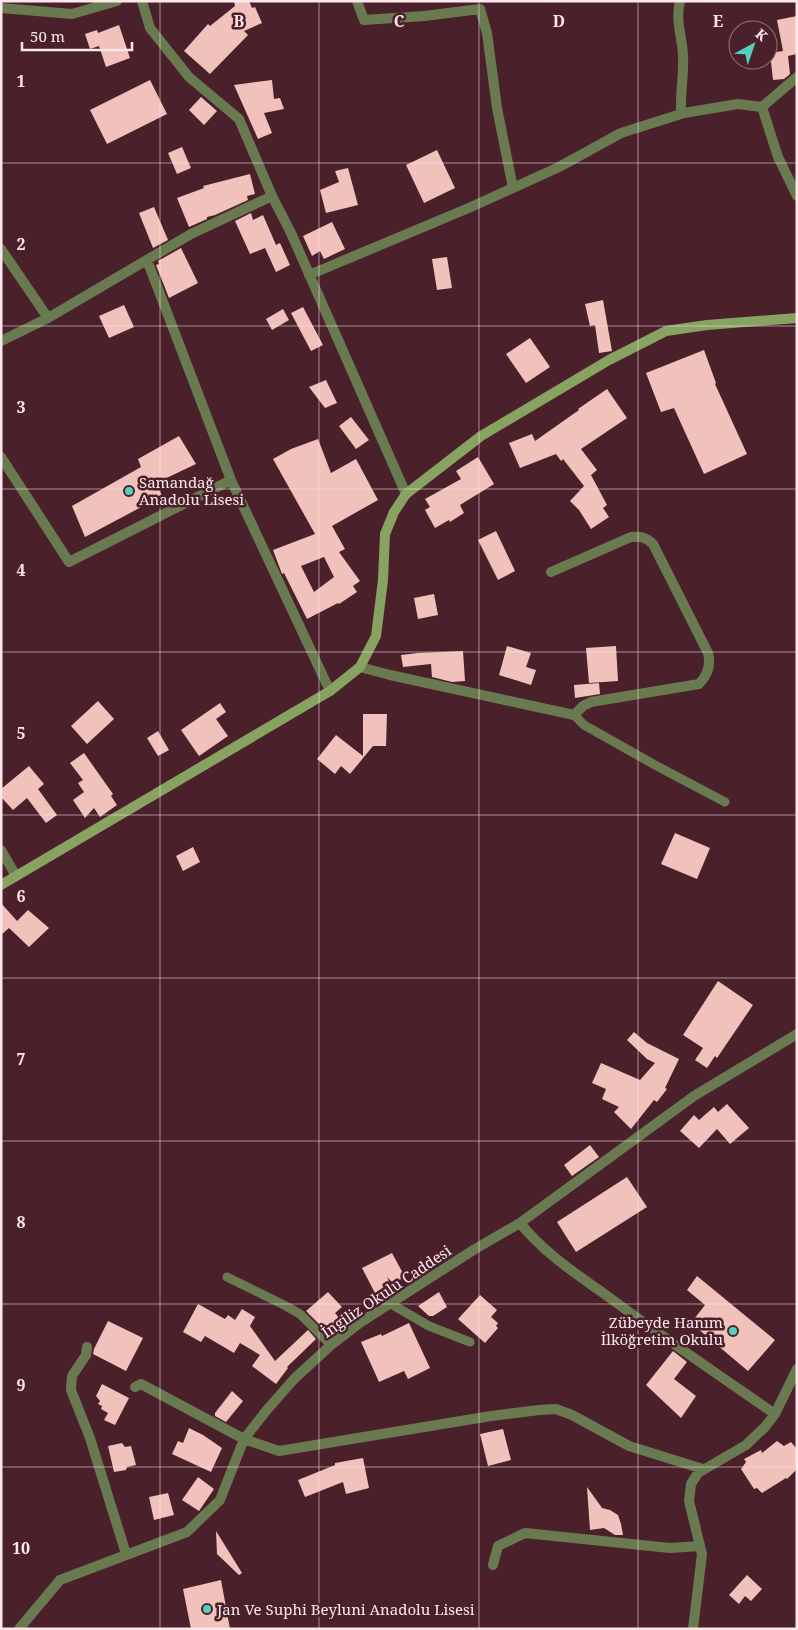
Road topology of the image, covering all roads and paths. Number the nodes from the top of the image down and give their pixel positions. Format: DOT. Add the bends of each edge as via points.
graph roads {
  1 [pos="117,1"];
  2 [pos="142,1"];
  3 [pos="357,1"];
  4 [pos="680,1"];
  5 [pos="1,8"];
  6 [pos="797,76"];
  7 [pos="762,107"];
  8 [pos="681,114"];
  9 [pos="513,188"];
  10 [pos="272,196"];
  11 [pos="797,196"];
  12 [pos="1,249"];
  13 [pos="146,260"];
  14 [pos="309,275"];
  15 [pos="48,318"];
  16 [pos="797,318"];
  17 [pos="1,342"];
  18 [pos="1,457"];
  19 [pos="231,480"];
  20 [pos="406,494"];
  21 [pos="551,572"];
  22 [pos="360,667"];
  23 [pos="330,691"];
  24 [pos="574,716"];
  25 [pos="725,802"];
  26 [pos="1,850"];
  27 [pos="16,876"];
  28 [pos="1,885"];
  29 [pos="797,1034"];
  30 [pos="520,1223"];
  31 [pos="227,1277"];
  32 [pos="391,1304"];
  33 [pos="470,1342"];
  34 [pos="331,1345"];
  35 [pos="87,1347"];
  36 [pos="797,1369"];
  37 [pos="135,1387"];
  38 [pos="775,1414"];
  39 [pos="244,1439"];
  40 [pos="703,1470"];
  41 [pos="700,1546"];
  42 [pos="126,1554"];
  43 [pos="493,1566"];
  44 [pos="19,1629"];
  45 [pos="693,1629"];
  1 -- 5 [label="street" via="72,14"];
  2 -- 10 [label="street" via="150,28 189,76 238,119"];
  3 -- 9 [label="street" via="364,20 480,9"];
  4 -- 8 [label="street" via="677,21 683,56"];
  6 -- 7 [label="street"];
  7 -- 8 [label="street" via="738,104"];
  7 -- 11 [label="street" via="778,157"];
  8 -- 9 [label="street" via="621,133 558,168"];
  9 -- 14 [label="street"];
  10 -- 13 [label="street" via="191,234"];
  10 -- 14 [label="street"];
  12 -- 15 [label="street"];
  13 -- 15 [label="street"];
  13 -- 19 [label="street"];
  14 -- 20 [label="street"];
  15 -- 17 [label="street"];
  16 -- 20 [label="street" via="666,331 609,360 482,436"];
  18 -- 19 [label="street" via="69,562"];
  19 -- 23 [label="street"];
  20 -- 22 [label="street" via="385,534 376,636"];
  21 -- 24 [label="street" via="631,537 645,538 652,544 708,652 707,673 699,684 591,702"];
  22 -- 23 [label="street"];
  22 -- 24 [label="street"];
  23 -- 27 [label="street"];
  24 -- 25 [label="lane" via="584,725"];
  26 -- 27 [label="street"];
  27 -- 28 [label="street"];
  29 -- 30 [label="street, İngiliz Okulu Caddesi" via="694,1096"];
  30 -- 32 [label="street, İngiliz Okulu Caddesi"];
  30 -- 38 [label="street" via="553,1256"];
  31 -- 34 [label="lane" via="300,1314"];
  32 -- 33 [label="lane" via="429,1326"];
  32 -- 34 [label="street, İngiliz Okulu Caddesi"];
  34 -- 39 [label="street, İngiliz Okulu Caddesi" via="294,1379"];
  35 -- 42 [label="street" via="86,1355 72,1376 71,1390 90,1438"];
  36 -- 38 [label="street"];
  37 -- 39 [label="street" via="141,1384"];
  38 -- 40 [label="street" via="746,1445"];
  39 -- 40 [label="street" via="279,1451 491,1416 556,1409 572,1414 629,1446"];
  39 -- 42 [label="street, İngiliz Okulu Caddesi" via="220,1500 187,1532"];
  40 -- 41 [label="street" via="691,1484 689,1501"];
  41 -- 43 [label="street" via="670,1548 525,1532 498,1546"];
  41 -- 45 [label="street" via="702,1554"];
  42 -- 44 [label="street, İngiliz Okulu Caddesi" via="60,1580"];
}
